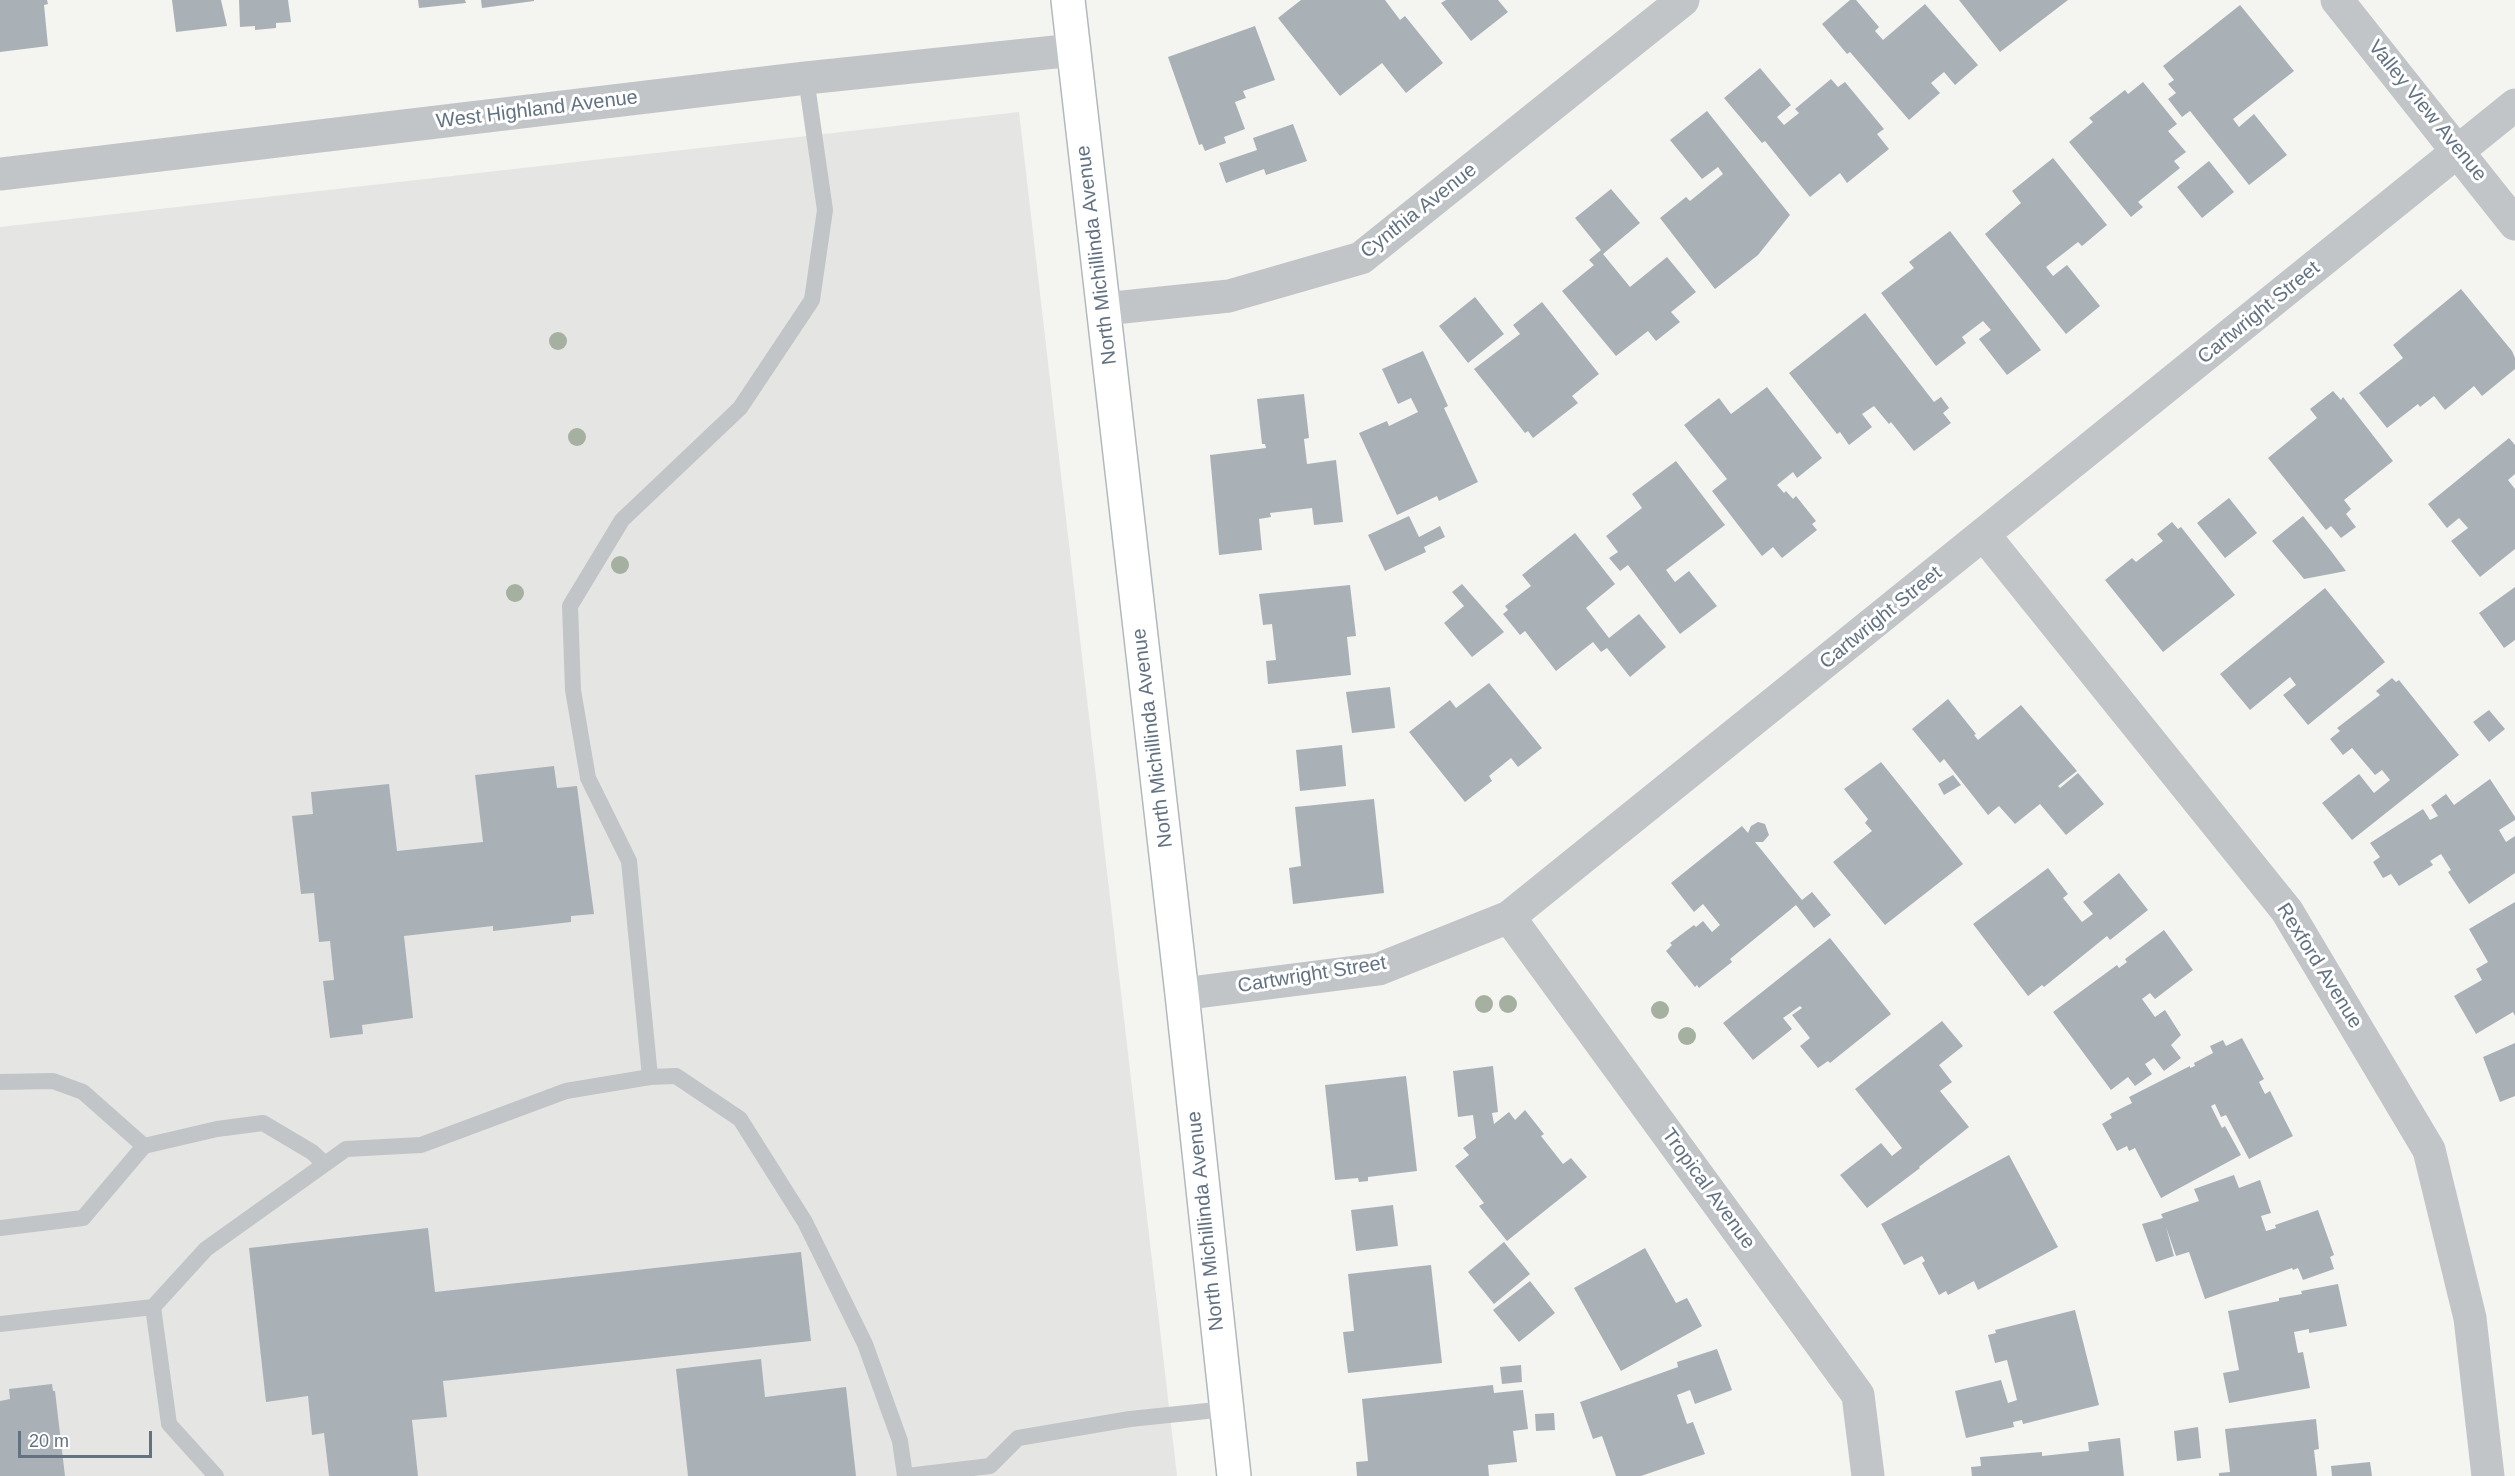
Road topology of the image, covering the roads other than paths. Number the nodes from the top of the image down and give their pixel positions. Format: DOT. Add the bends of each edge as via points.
graph roads {
  1 [pos="1068,0"];
  2 [pos="1683,0"];
  3 [pos="2337,0"];
  4 [pos="1074,50"];
  5 [pos="806,78"];
  6 [pos="2515,105"];
  7 [pos="2458,150"];
  8 [pos="0,174"];
  9 [pos="2515,224"];
  10 [pos="1104,309"];
  11 [pos="1984,535"];
  12 [pos="1509,916"];
  13 [pos="1182,994"];
  14 [pos="650,1077"];
  15 [pos="0,1082"];
  16 [pos="144,1146"];
  17 [pos="325,1164"];
  18 [pos="0,1227"];
  19 [pos="153,1307"];
  20 [pos="0,1324"];
  21 [pos="1226,1409"];
  22 [pos="216,1476"];
  23 [pos="906,1476"];
  24 [pos="1234,1476"];
  25 [pos="1868,1476"];
  26 [pos="2488,1476"];
  1 -- 4 [label="street, North Michillinda Avenue"];
  2 -- 10 [label="street, Cynthia Avenue" via="1361,258 1229,296"];
  3 -- 7 [label="street, Valley View Avenue"];
  4 -- 5 [label="street, West Highland Avenue"];
  4 -- 10 [label="street, North Michillinda Avenue"];
  5 -- 8 [label="street, West Highland Avenue"];
  5 -- 14 [label="lane" via="825,210 812,300 740,408 622,520 570,606 573,690 588,778 629,861"];
  6 -- 7 [label="street, Cartwright Street"];
  7 -- 9 [label="street, Valley View Avenue"];
  7 -- 11 [label="street, Cartwright Street"];
  10 -- 13 [label="street, North Michillinda Avenue"];
  11 -- 12 [label="street, Cartwright Street"];
  11 -- 26 [label="street, Rexford Avenue" via="2288,910 2429,1150 2470,1318"];
  12 -- 13 [label="street, Cartwright Street" via="1379,969"];
  12 -- 25 [label="street, Tropical Avenue" via="1858,1395"];
  13 -- 21 [label="street, North Michillinda Avenue"];
  14 -- 17 [label="lane" via="566,1091 421,1145 346,1149"];
  14 -- 23 [label="lane" via="676,1076 740,1119 806,1222 865,1344 900,1441"];
  15 -- 16 [label="lane" via="54,1082 83,1092"];
  16 -- 17 [label="lane" via="263,1123"];
  16 -- 18 [label="lane" via="83,1218"];
  17 -- 19 [label="lane" via="206,1249"];
  19 -- 20 [label="lane"];
  19 -- 22 [label="lane" via="169,1424"];
  21 -- 23 [label="lane" via="1130,1419 1018,1438 990,1466"];
  21 -- 24 [label="street, North Michillinda Avenue"];
}
